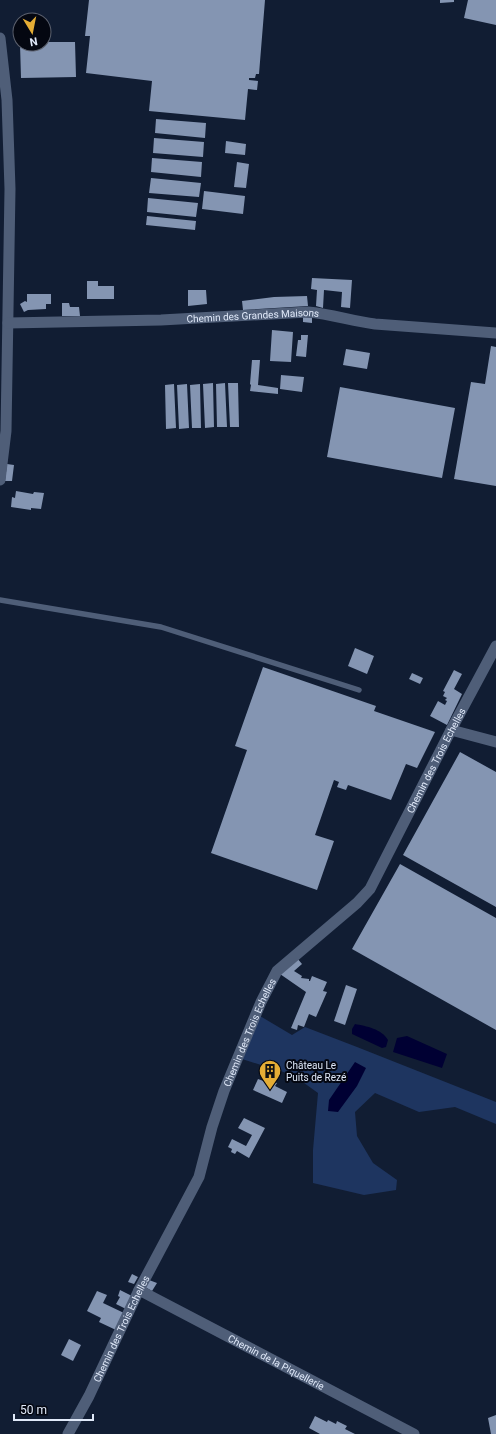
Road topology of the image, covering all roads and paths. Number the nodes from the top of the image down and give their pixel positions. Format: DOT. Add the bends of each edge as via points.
graph roads {
  1 [pos="0,38"];
  2 [pos="4,101"];
  3 [pos="8,323"];
  4 [pos="496,333"];
  5 [pos="0,480"];
  6 [pos="0,600"];
  7 [pos="496,646"];
  8 [pos="360,690"];
  9 [pos="450,730"];
  10 [pos="496,742"];
  11 [pos="139,1290"];
  12 [pos="68,1434"];
  13 [pos="414,1434"];
  1 -- 2 [label="street"];
  2 -- 3 [label="street" via="10,189"];
  3 -- 4 [label="street, Chemin des Grandes Maisons" via="162,320 308,312 369,323"];
  3 -- 5 [label="street" via="6,432"];
  6 -- 8 [label="lane" via="161,627"];
  7 -- 9 [label="street, Chemin des Trois Echelles"];
  9 -- 10 [label="street"];
  9 -- 11 [label="street, Chemin des Trois Echelles" via="370,889 277,971 260,1002 224,1092 212,1127 200,1177"];
  11 -- 12 [label="street, Chemin des Trois Echelles" via="89,1396"];
  11 -- 13 [label="street, Chemin de la Piquellerie"];
}
